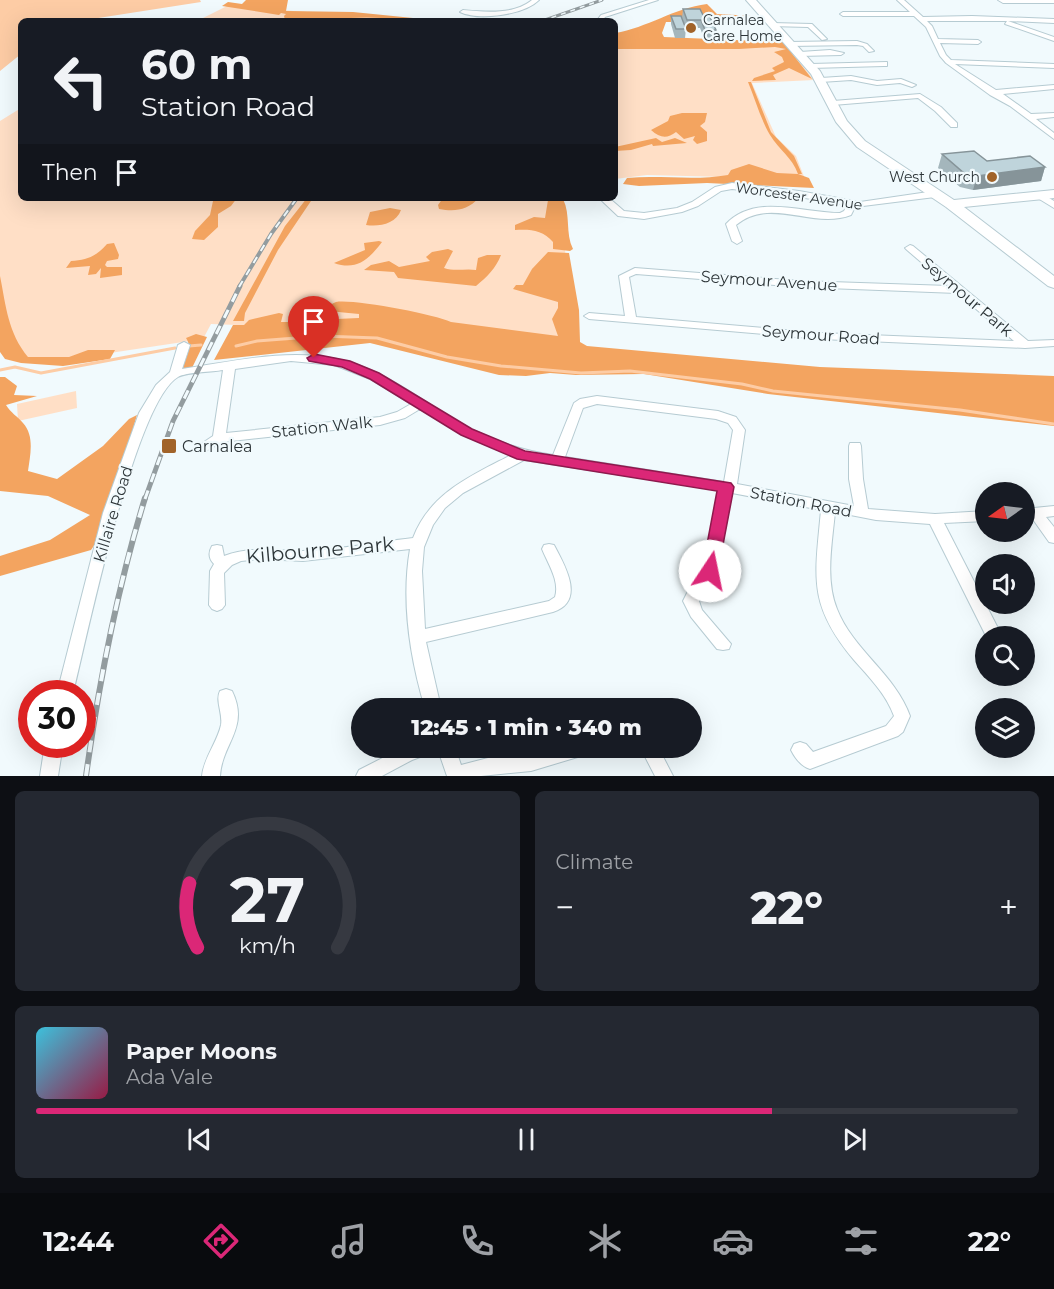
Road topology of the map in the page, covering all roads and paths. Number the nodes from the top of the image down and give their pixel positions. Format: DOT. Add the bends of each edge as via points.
graph roads {
  1 [pos="536,0"];
  2 [pos="655,0"];
  3 [pos="751,0"];
  4 [pos="900,0"];
  5 [pos="1003,0"];
  6 [pos="1054,0"];
  7 [pos="463,12"];
  8 [pos="843,14"];
  9 [pos="916,16"];
  10 [pos="602,18"];
  11 [pos="1002,20"];
  12 [pos="1054,21"];
  13 [pos="770,23"];
  14 [pos="729,24"];
  15 [pos="826,38"];
  16 [pos="1054,39"];
  17 [pos="937,41"];
  18 [pos="978,42"];
  19 [pos="789,44"];
  20 [pos="871,51"];
  21 [pos="841,53"];
  22 [pos="800,54"];
  23 [pos="948,62"];
  24 [pos="885,63"];
  25 [pos="811,66"];
  26 [pos="1054,66"];
  27 [pos="822,80"];
  28 [pos="912,85"];
  29 [pos="1054,87"];
  30 [pos="993,93"];
  31 [pos="833,104"];
  32 [pos="1054,115"];
  33 [pos="1029,117"];
  34 [pos="954,125"];
  35 [pos="1054,137"];
  36 [pos="935,194"];
  37 [pos="1054,194"];
  38 [pos="1039,195"];
  39 [pos="607,201"];
  40 [pos="852,204"];
  41 [pos="951,204"];
  42 [pos="1054,205"];
  43 [pos="737,241"];
  44 [pos="910,248"];
  45 [pos="1054,283"];
  46 [pos="959,290"];
  47 [pos="589,316"];
  48 [pos="631,320"];
  49 [pos="1054,343"];
  50 [pos="184,345"];
  51 [pos="1025,345"];
  52 [pos="230,365"];
  53 [pos="175,373"];
  54 [pos="421,403"];
  55 [pos="219,438"];
  56 [pos="855,446"];
  57 [pos="201,448"];
  58 [pos="522,455"];
  59 [pos="558,460"];
  60 [pos="728,488"];
  61 [pos="828,507"];
  62 [pos="1054,511"];
  63 [pos="862,513"];
  64 [pos="1035,513"];
  65 [pos="975,517"];
  66 [pos="1035,518"];
  67 [pos="935,519"];
  68 [pos="1054,538"];
  69 [pos="418,543"];
  70 [pos="549,549"];
  71 [pos="217,605"];
  72 [pos="989,626"];
  73 [pos="418,637"];
  74 [pos="723,644"];
  75 [pos="68,680"];
  76 [pos="226,696"];
  77 [pos="430,698"];
  78 [pos="800,750"];
  79 [pos="52,758"];
  80 [pos="399,758"];
  81 [pos="449,758"];
  82 [pos="548,758"];
  83 [pos="655,758"];
  84 [pos="49,776"];
  85 [pos="211,776"];
  86 [pos="365,776"];
  87 [pos="455,776"];
  88 [pos="664,776"];
  1 -- 7 [label="street" via="531,5 499,13"];
  2 -- 10 [label="street"];
  3 -- 13 [label="main road"];
  4 -- 9 [label="street"];
  5 -- 6 [label="main road"];
  8 -- 9 [label="street"];
  9 -- 11 [label="street"];
  9 -- 17 [label="street" via="929,26"];
  11 -- 12 [label="street"];
  11 -- 16 [label="street"];
  13 -- 14 [label="street" via="733,20"];
  13 -- 15 [label="street" via="810,25"];
  13 -- 19 [label="main road"];
  17 -- 18 [label="street"];
  17 -- 23 [label="street"];
  19 -- 20 [label="street" via="857,43"];
  19 -- 22 [label="main road"];
  21 -- 22 [label="street"];
  22 -- 25 [label="main road"];
  23 -- 26 [label="street"];
  23 -- 30 [label="street"];
  24 -- 25 [label="street"];
  25 -- 27 [label="main road"];
  27 -- 28 [label="street" via="903,80"];
  27 -- 31 [label="main road"];
  29 -- 30 [label="street"];
  30 -- 33 [label="street"];
  31 -- 34 [label="street" via="920,96"];
  31 -- 36 [label="main road" via="861,144"];
  32 -- 33 [label="street"];
  33 -- 35 [label="street"];
  36 -- 40 [label="street, Worcester Avenue" via="872,205"];
  36 -- 41 [label="main road"];
  37 -- 38 [label="main road"];
  38 -- 41 [label="main road"];
  38 -- 42 [label="street"];
  39 -- 40 [label="street, Worcester Avenue" via="628,216 672,212 732,186"];
  40 -- 43 [label="street" via="842,216 748,213 730,227"];
  41 -- 45 [label="main road"];
  44 -- 46 [label="street, Seymour Park"];
  46 -- 48 [label="street, Seymour Avenue" via="801,284 635,271 624,276"];
  46 -- 51 [label="street, Seymour Park"];
  47 -- 48 [label="street, Seymour Road"];
  48 -- 51 [label="street, Seymour Road" via="821,336"];
  49 -- 51 [label="street, Seymour Road"];
  50 -- 53 [label="street, Killaire Road"];
  52 -- 53 [label="street, Station Road"];
  52 -- 54 [label="street, Station Road" via="303,358 336,362 375,376"];
  52 -- 55 [label="street"];
  53 -- 75 [label="street, Killaire Road" via="148,406 110,513"];
  54 -- 55 [label="street, Station Walk" via="380,422"];
  54 -- 58 [label="street, Station Road" via="466,432"];
  55 -- 57 [label="street"];
  56 -- 63 [label="street"];
  58 -- 59 [label="street, Station Road"];
  58 -- 69 [label="street" via="449,497 427,523"];
  59 -- 60 [label="street, Station Road"];
  59 -- 60 [label="street" via="576,409 588,400 718,415 732,420 740,430"];
  60 -- 61 [label="street, Station Road"];
  60 -- 74 [label="street" via="707,580 691,601 696,613"];
  61 -- 63 [label="street, Station Road"];
  61 -- 78 [label="street" via="824,578 829,608 843,637 894,698 902,716 892,731 810,761"];
  62 -- 64 [label="street"];
  63 -- 67 [label="street, Station Road"];
  65 -- 67 [label="street, Station Road"];
  66 -- 68 [label="street"];
  67 -- 72 [label="street"];
  69 -- 71 [label="street, Kilbourne Park" via="303,556 220,557"];
  69 -- 73 [label="street"];
  70 -- 73 [label="street" via="565,589 560,602"];
  73 -- 77 [label="street"];
  76 -- 85 [label="street" via="229,726 213,759"];
  79 -- 84 [label="street"];
  80 -- 86 [label="street"];
  81 -- 87 [label="street"];
  82 -- 87 [label="street" via="488,766"];
  83 -- 88 [label="street"];
}
